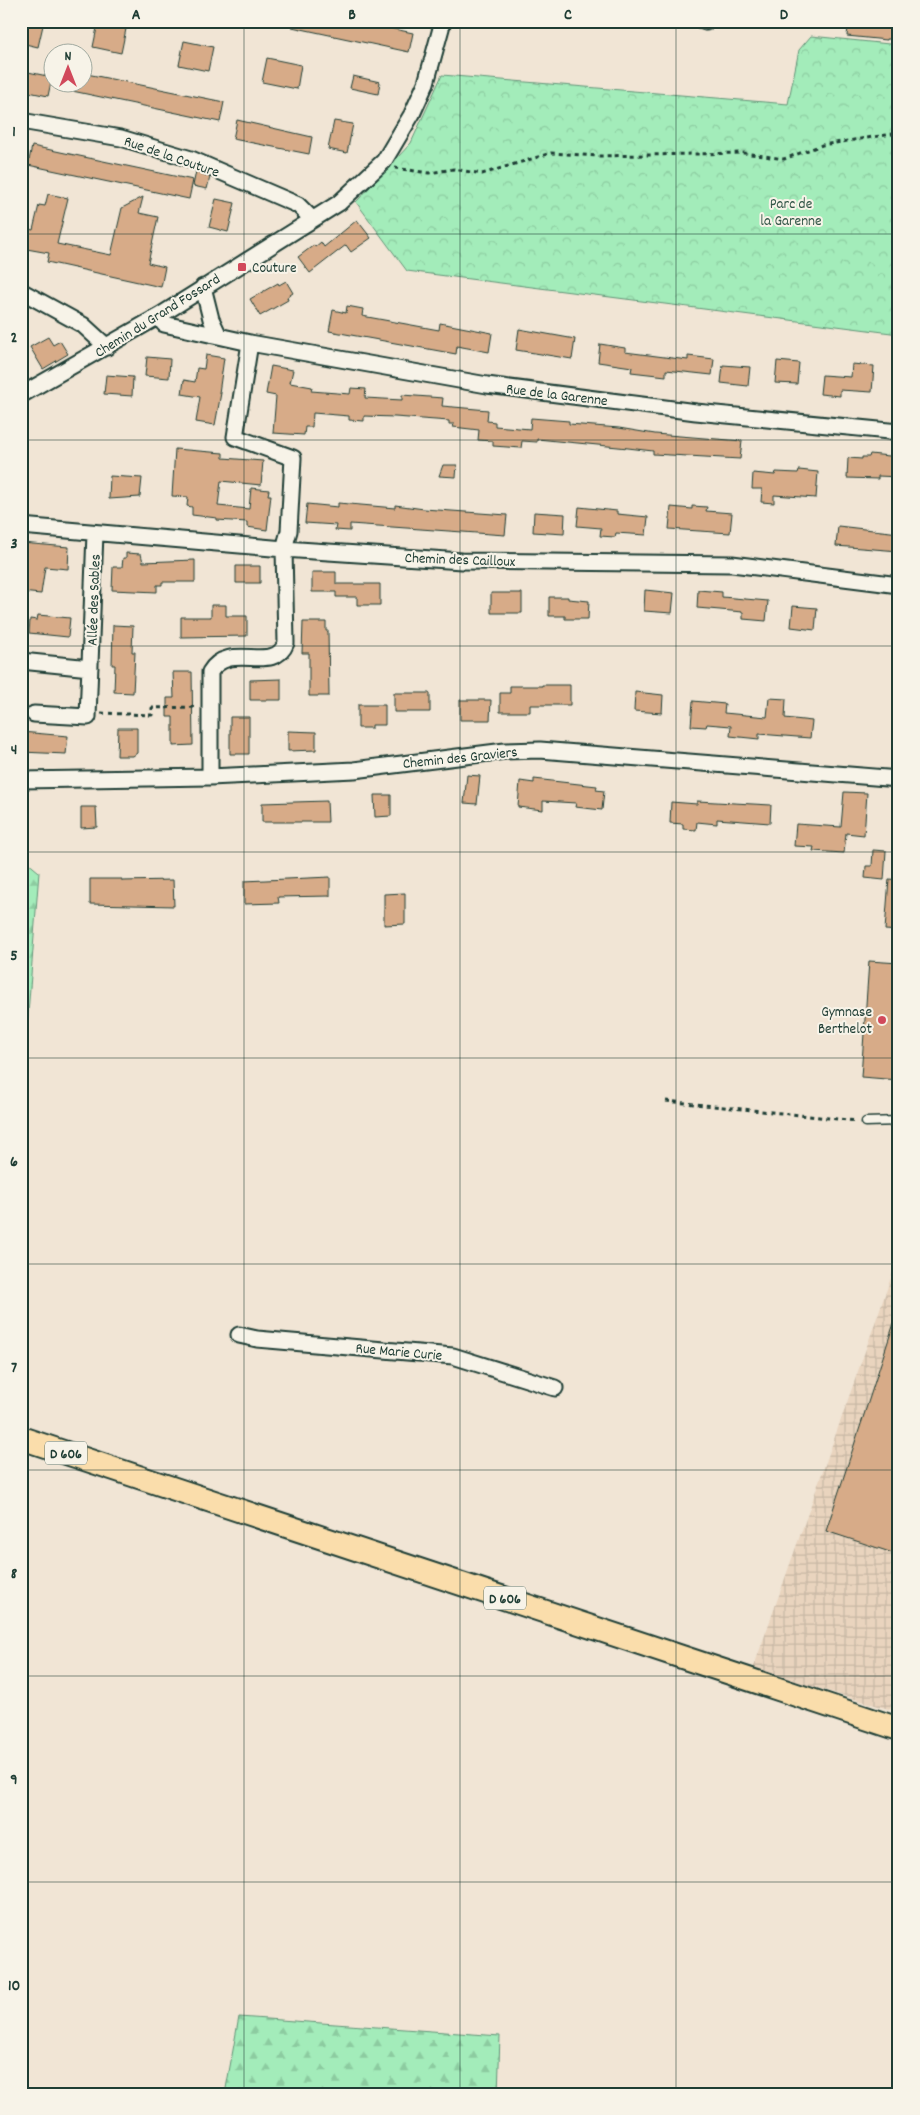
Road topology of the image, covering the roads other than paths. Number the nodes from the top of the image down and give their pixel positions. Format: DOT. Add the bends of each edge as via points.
graph roads {
  1 [pos="443,21"];
  2 [pos="21,121"];
  3 [pos="312,219"];
  4 [pos="203,287"];
  5 [pos="21,291"];
  6 [pos="159,316"];
  7 [pos="219,336"];
  8 [pos="250,342"];
  9 [pos="107,347"];
  10 [pos="21,395"];
  11 [pos="899,432"];
  12 [pos="21,526"];
  13 [pos="95,532"];
  14 [pos="284,549"];
  15 [pos="899,585"];
  16 [pos="21,661"];
  17 [pos="90,668"];
  18 [pos="34,714"];
  19 [pos="210,777"];
  20 [pos="899,779"];
  21 [pos="21,780"];
  22 [pos="866,1122"];
  23 [pos="899,1122"];
  24 [pos="239,1335"];
  25 [pos="555,1388"];
  26 [pos="21,1438"];
  27 [pos="899,1729"];
  1 -- 3 [label="street, Chemin du Grand Fossard" via="426,83 384,162 339,202"];
  2 -- 3 [label="street, Rue de la Couture" via="121,138 191,159 298,205"];
  3 -- 4 [label="street, Chemin du Grand Fossard"];
  4 -- 6 [label="street, Chemin du Grand Fossard"];
  4 -- 7 [label="street"];
  5 -- 9 [label="street" via="83,325"];
  6 -- 7 [label="street, Rue de la Garenne" via="164,324"];
  6 -- 9 [label="street, Chemin du Grand Fossard"];
  7 -- 8 [label="street, Rue de la Garenne"];
  8 -- 11 [label="street, Rue de la Garenne" via="487,385 696,412"];
  8 -- 14 [label="street" via="235,437 293,458 289,531"];
  9 -- 10 [label="street, Chemin du Grand Fossard"];
  12 -- 13 [label="street, Chemin des Cailloux"];
  13 -- 14 [label="street, Chemin des Cailloux"];
  13 -- 17 [label="street, Allée des Sables"];
  14 -- 15 [label="street, Chemin des Cailloux" via="462,560 732,564"];
  14 -- 19 [label="street" via="286,643 283,651 274,657 226,658 216,663 210,672"];
  16 -- 17 [label="street, Allée des Sables"];
  17 -- 18 [label="street, Allée des Sables" via="88,717"];
  19 -- 20 [label="street, Chemin des Graviers" via="354,770 505,751 540,750"];
  19 -- 21 [label="street, Chemin des Graviers"];
  22 -- 23 [label="lane"];
  24 -- 25 [label="street, Rue Marie Curie" via="453,1356"];
  26 -- 27 [label="main road, D 606"];
}
